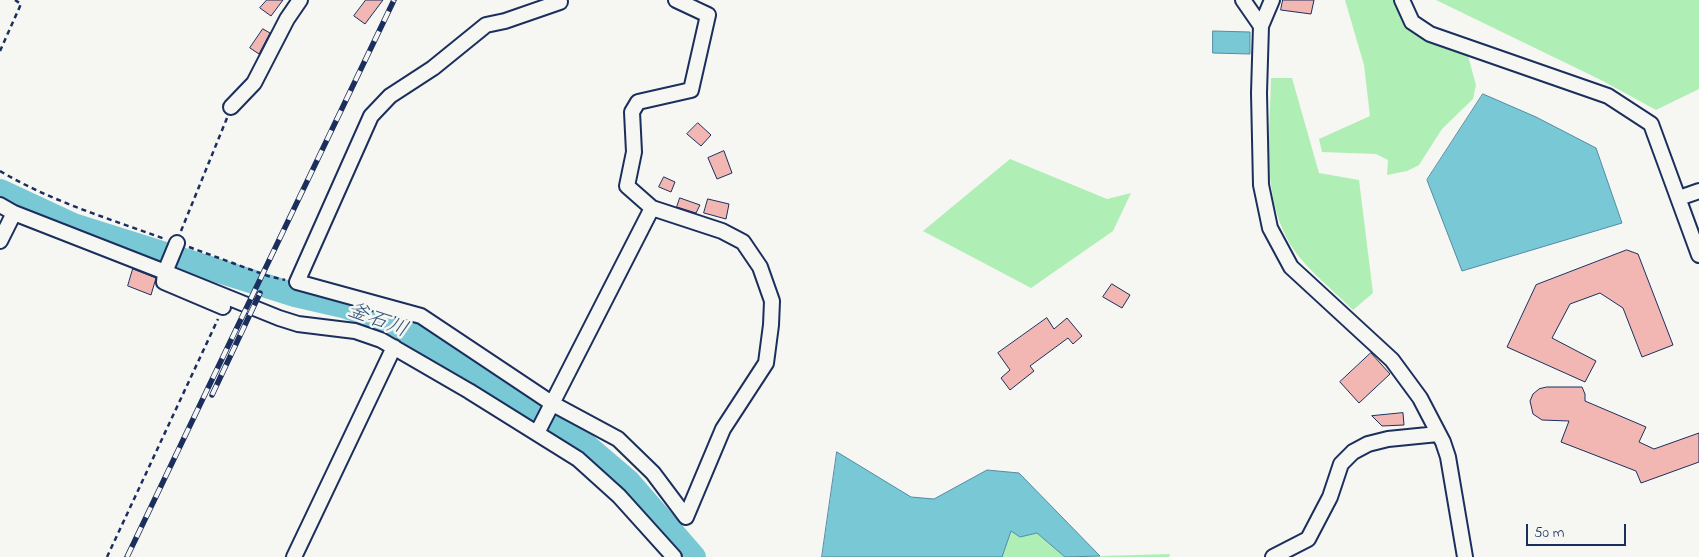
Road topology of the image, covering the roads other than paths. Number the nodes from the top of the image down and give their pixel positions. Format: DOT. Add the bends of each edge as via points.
graph roads {
  1 [pos="300,0"];
  2 [pos="558,0"];
  3 [pos="676,0"];
  4 [pos="1243,0"];
  5 [pos="1272,0"];
  6 [pos="1402,0"];
  7 [pos="1261,26"];
  8 [pos="231,107"];
  9 [pos="1699,191"];
  10 [pos="1679,198"];
  11 [pos="0,205"];
  12 [pos="652,208"];
  13 [pos="14,212"];
  14 [pos="0,241"];
  15 [pos="176,245"];
  16 [pos="1699,255"];
  17 [pos="167,269"];
  18 [pos="224,307"];
  19 [pos="394,347"];
  20 [pos="552,406"];
  21 [pos="539,429"];
  22 [pos="1438,434"];
  23 [pos="1462,555"];
  24 [pos="294,557"];
  25 [pos="674,557"];
  26 [pos="1274,557"];
  1 -- 8 [label="street" via="254,83"];
  2 -- 20 [label="street" via="560,2 486,25 433,68 390,96 371,116 297,282 421,316"];
  3 -- 12 [label="street" via="708,15 691,90 638,102 632,112 634,152 627,186"];
  4 -- 7 [label="street"];
  5 -- 7 [label="street"];
  6 -- 10 [label="street" via="1412,22 1430,34 1608,96 1651,124"];
  7 -- 22 [label="street" via="1262,185 1270,228 1291,267 1392,360 1420,398"];
  9 -- 10 [label="street"];
  10 -- 16 [label="street"];
  11 -- 13 [label="street"];
  12 -- 20 [label="street"];
  12 -- 20 [label="street" via="722,230 743,242 760,267 772,301 766,363 723,429 686,517 653,474 618,439"];
  13 -- 14 [label="street"];
  13 -- 17 [label="street"];
  15 -- 17 [label="street"];
  17 -- 18 [label="street" via="164,282"];
  17 -- 19 [label="street" via="279,318 298,324 355,331"];
  19 -- 21 [label="street"];
  19 -- 24 [label="street"];
  20 -- 21 [label="street"];
  21 -- 25 [label="street" via="601,478"];
  22 -- 23 [label="street" via="1451,471"];
  22 -- 26 [label="street" via="1388,439 1353,452 1341,464 1326,504 1308,538"];
}
